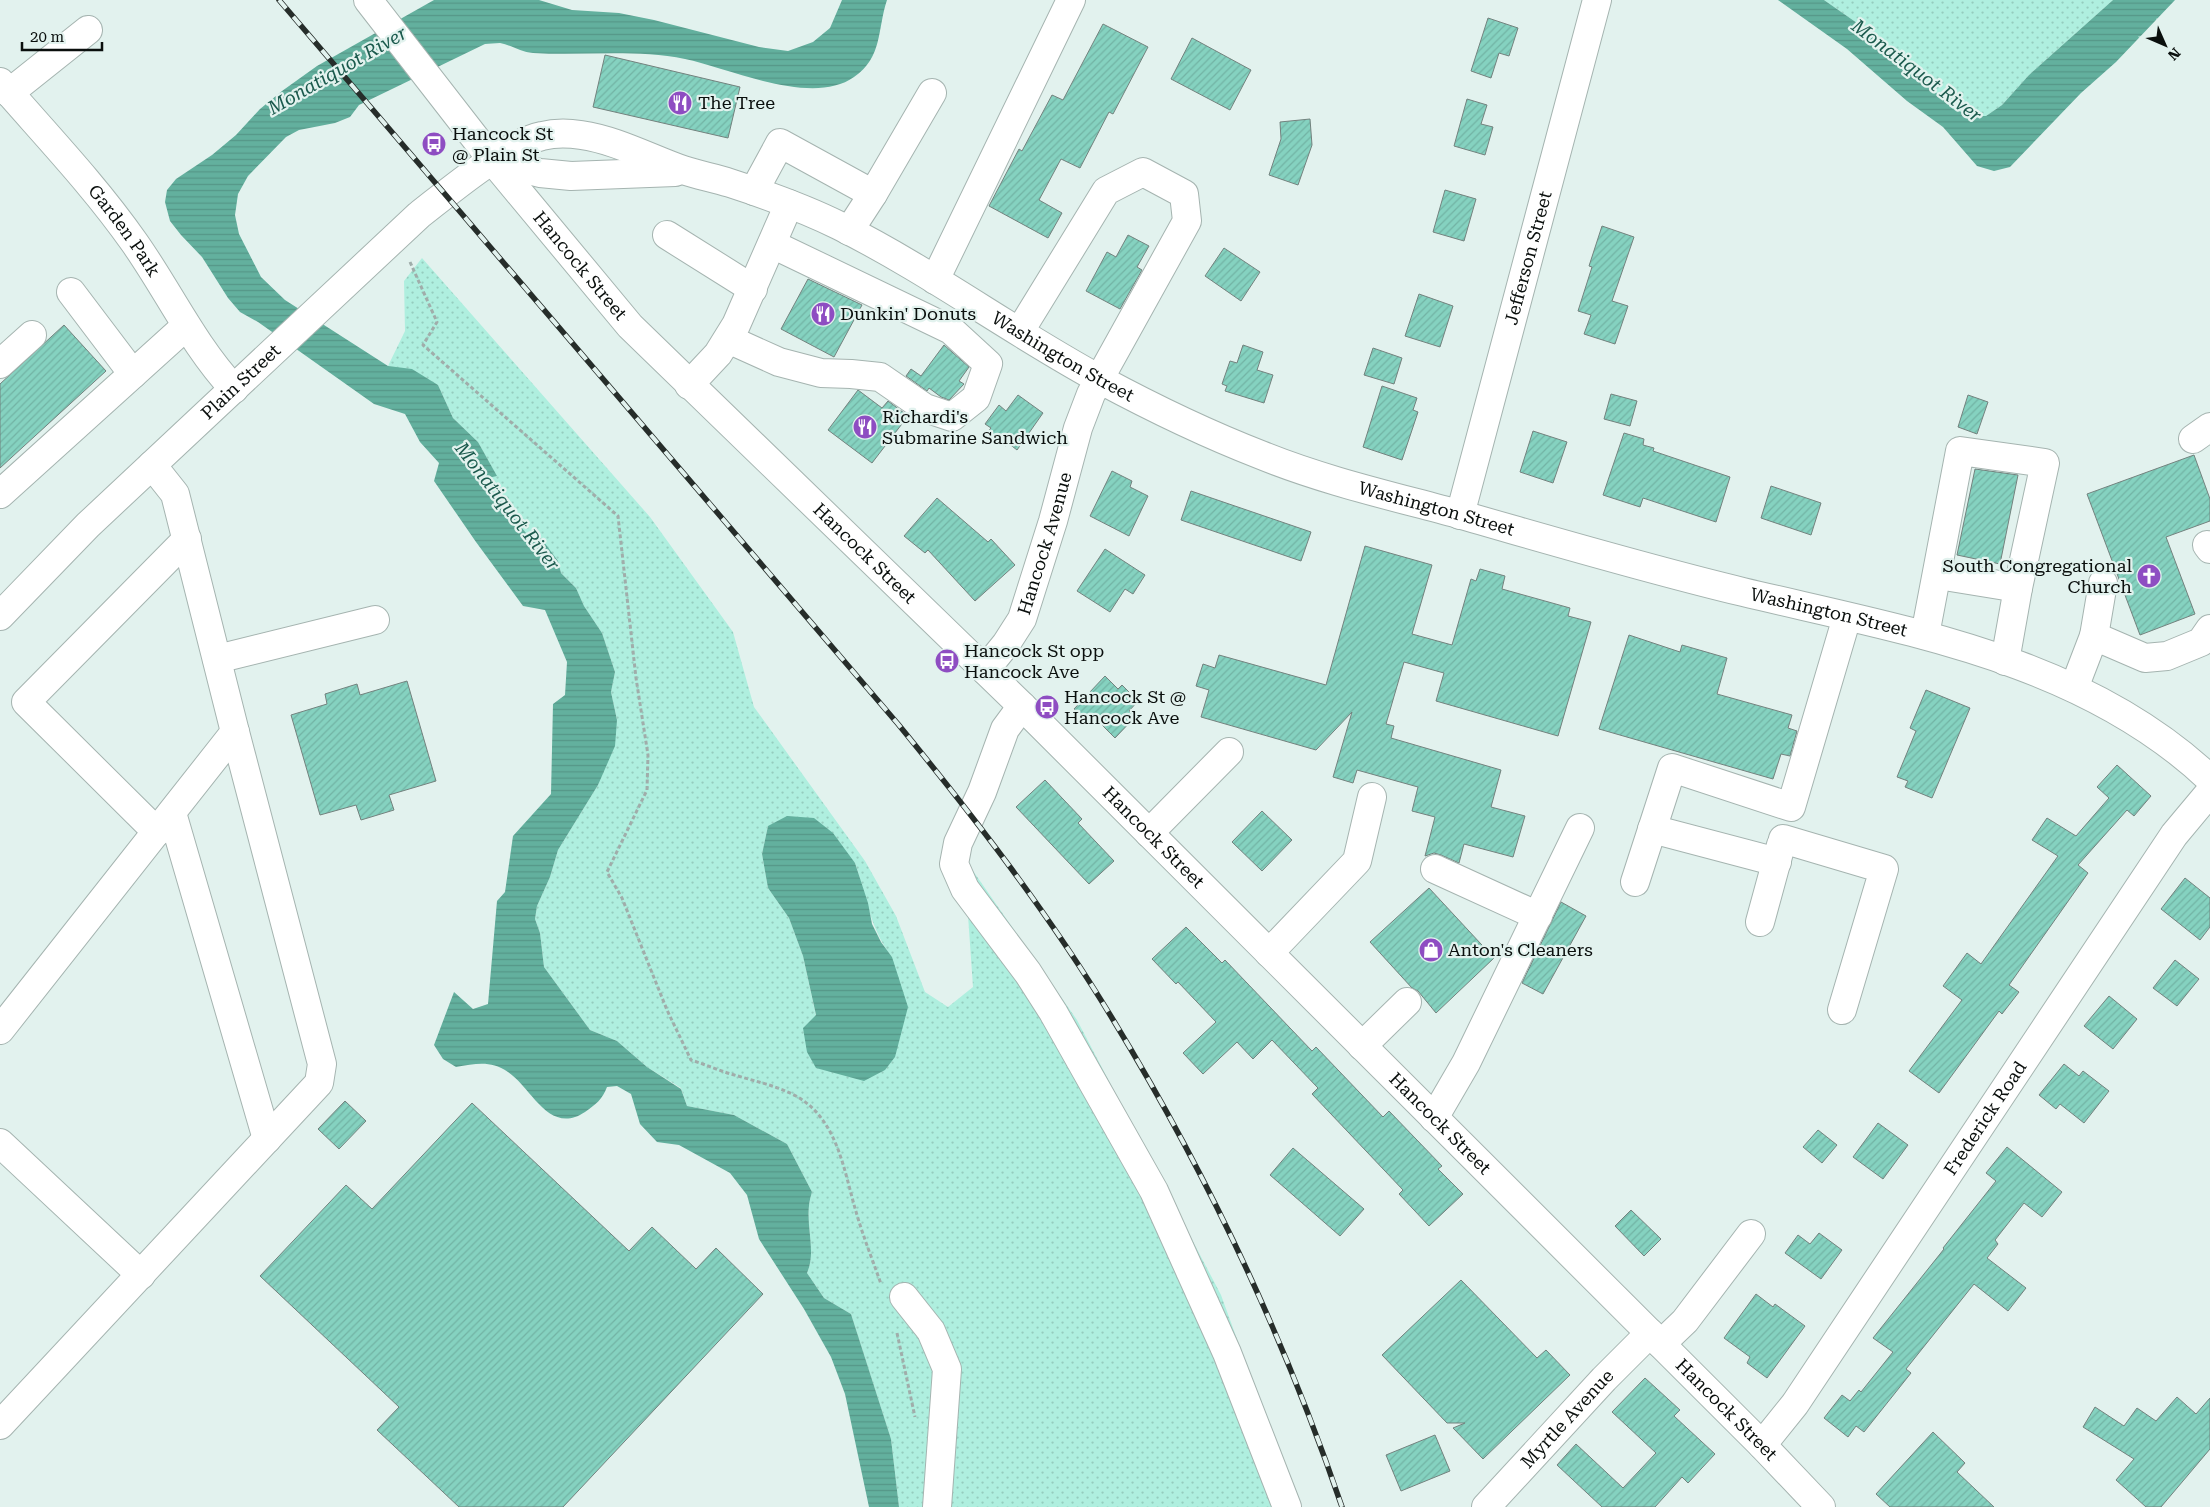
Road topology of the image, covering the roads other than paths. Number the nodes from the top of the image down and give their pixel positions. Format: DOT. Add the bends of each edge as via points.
graph roads {
  1 [pos="1071,0"];
  2 [pos="1597,0"];
  3 [pos="371,4"];
  4 [pos="88,30"];
  5 [pos="5,88"];
  6 [pos="932,93"];
  7 [pos="493,161"];
  8 [pos="687,171"];
  9 [pos="754,191"];
  10 [pos="873,194"];
  11 [pos="789,204"];
  12 [pos="849,231"];
  13 [pos="667,235"];
  14 [pos="772,244"];
  15 [pos="935,280"];
  16 [pos="753,289"];
  17 [pos="71,292"];
  18 [pos="186,326"];
  19 [pos="1020,331"];
  20 [pos="32,335"];
  21 [pos="728,339"];
  22 [pos="0,364"];
  23 [pos="133,374"];
  24 [pos="1099,379"];
  25 [pos="689,385"];
  26 [pos="234,389"];
  27 [pos="152,465"];
  28 [pos="0,494"];
  29 [pos="1460,515"];
  30 [pos="187,539"];
  31 [pos="1938,575"];
  32 [pos="2103,584"];
  33 [pos="2018,588"];
  34 [pos="0,616"];
  35 [pos="1847,617"];
  36 [pos="375,620"];
  37 [pos="2210,629"];
  38 [pos="1925,635"];
  39 [pos="2094,636"];
  40 [pos="217,659"];
  41 [pos="2006,661"];
  42 [pos="985,670"];
  43 [pos="2074,688"];
  44 [pos="1022,706"];
  45 [pos="235,732"];
  46 [pos="1230,752"];
  47 [pos="2210,779"];
  48 [pos="2210,792"];
  49 [pos="1372,798"];
  50 [pos="1791,807"];
  51 [pos="164,822"];
  52 [pos="1580,828"];
  53 [pos="1652,828"];
  54 [pos="1149,833"];
  55 [pos="1780,851"];
  56 [pos="1435,869"];
  57 [pos="1635,882"];
  58 [pos="1538,916"];
  59 [pos="1760,922"];
  60 [pos="1269,953"];
  61 [pos="1408,1002"];
  62 [pos="1842,1010"];
  63 [pos="0,1030"];
  64 [pos="1362,1046"];
  65 [pos="1434,1118"];
  66 [pos="267,1139"];
  67 [pos="0,1143"];
  68 [pos="1751,1234"];
  69 [pos="141,1275"];
  70 [pos="904,1297"];
  71 [pos="1656,1338"];
  72 [pos="0,1425"];
  73 [pos="1762,1445"];
  74 [pos="937,1507"];
  75 [pos="1287,1507"];
  76 [pos="1486,1507"];
  77 [pos="1822,1507"];
  1 -- 15 [label="main road"];
  2 -- 29 [label="main road, Jefferson Street"];
  3 -- 7 [label="main road"];
  4 -- 5 [label="main road"];
  5 -- 18 [label="main road, Garden Park" via="117,219 147,260"];
  6 -- 10 [label="main road"];
  7 -- 8 [label="main road, Washington Street" via="571,176"];
  7 -- 8 [label="main road, Washington Street" via="523,142 556,133 604,140"];
  7 -- 25 [label="main road, Hancock Street" via="604,296"];
  7 -- 26 [label="main road, Plain Street" via="398,234"];
  8 -- 9 [label="main road, Washington Street"];
  9 -- 10 [label="main road" via="780,143"];
  9 -- 11 [label="main road, Washington Street"];
  10 -- 12 [label="main road"];
  11 -- 12 [label="main road, Washington Street"];
  11 -- 14 [label="main road"];
  12 -- 15 [label="main road, Washington Street"];
  13 -- 16 [label="main road"];
  14 -- 16 [label="main road"];
  14 -- 21 [label="main road" via="950,330 988,364 976,398 952,417 925,408 880,378 821,373 779,362"];
  15 -- 19 [label="main road, Washington Street"];
  16 -- 21 [label="main road"];
  17 -- 23 [label="main road"];
  18 -- 23 [label="main road"];
  18 -- 26 [label="main road, Garden Park"];
  19 -- 24 [label="main road, Washington Street"];
  19 -- 24 [label="main road, Hancock Avenue" via="1106,191 1143,172 1184,194 1187,221"];
  20 -- 22 [label="main road"];
  21 -- 25 [label="main road"];
  23 -- 28 [label="main road"];
  24 -- 29 [label="main road, Washington Street" via="1171,416 1263,456 1347,485"];
  24 -- 42 [label="main road, Hancock Avenue" via="1078,428 1022,619"];
  25 -- 42 [label="main road, Hancock Street"];
  26 -- 27 [label="main road, Plain Street"];
  27 -- 30 [label="main road" via="175,494"];
  27 -- 34 [label="main road, Plain Street" via="59,553"];
  29 -- 35 [label="main road, Washington Street" via="1655,570"];
  30 -- 40 [label="main road"];
  30 -- 51 [label="main road" via="26,702"];
  31 -- 33 [label="main road"];
  31 -- 33 [label="main road" via="1960,451 2045,463"];
  31 -- 38 [label="main road"];
  32 -- 39 [label="main road"];
  33 -- 41 [label="main road"];
  35 -- 38 [label="main road, Washington Street"];
  35 -- 50 [label="main road"];
  36 -- 40 [label="main road"];
  37 -- 39 [label="main road" via="2201,642 2167,656 2145,658"];
  38 -- 41 [label="main road, Washington Street"];
  39 -- 43 [label="main road"];
  40 -- 45 [label="main road"];
  41 -- 43 [label="main road, Washington Street"];
  42 -- 44 [label="main road, Hancock Street"];
  43 -- 47 [label="main road, Washington Street" via="2157,734"];
  44 -- 54 [label="main road, Hancock Street"];
  44 -- 75 [label="main road" via="1004,729 982,792 958,843 954,864 965,889 1045,999 1154,1191 1227,1352"];
  45 -- 51 [label="main road"];
  45 -- 66 [label="main road" via="322,1064 319,1083"];
  46 -- 54 [label="main road"];
  48 -- 73 [label="main road, Frederick Road" via="2174,835 1795,1404"];
  49 -- 60 [label="main road" via="1357,861"];
  50 -- 53 [label="main road" via="1672,768"];
  50 -- 55 [label="main road"];
  51 -- 63 [label="main road"];
  51 -- 66 [label="main road"];
  52 -- 58 [label="main road"];
  53 -- 55 [label="main road"];
  53 -- 57 [label="main road"];
  54 -- 60 [label="main road, Hancock Street"];
  55 -- 59 [label="main road"];
  55 -- 62 [label="main road" via="1884,869"];
  56 -- 58 [label="main road"];
  58 -- 65 [label="main road" via="1466,1063"];
  60 -- 64 [label="main road, Hancock Street"];
  61 -- 64 [label="main road"];
  64 -- 65 [label="main road, Hancock Street"];
  65 -- 71 [label="main road, Hancock Street"];
  66 -- 69 [label="main road"];
  67 -- 69 [label="main road"];
  68 -- 71 [label="main road, Myrtle Avenue" via="1685,1321"];
  69 -- 72 [label="main road"];
  70 -- 74 [label="main road" via="931,1331 947,1369"];
  71 -- 73 [label="main road, Hancock Street"];
  71 -- 76 [label="main road, Myrtle Avenue" via="1604,1380"];
  73 -- 77 [label="main road, Hancock Street"];
}
